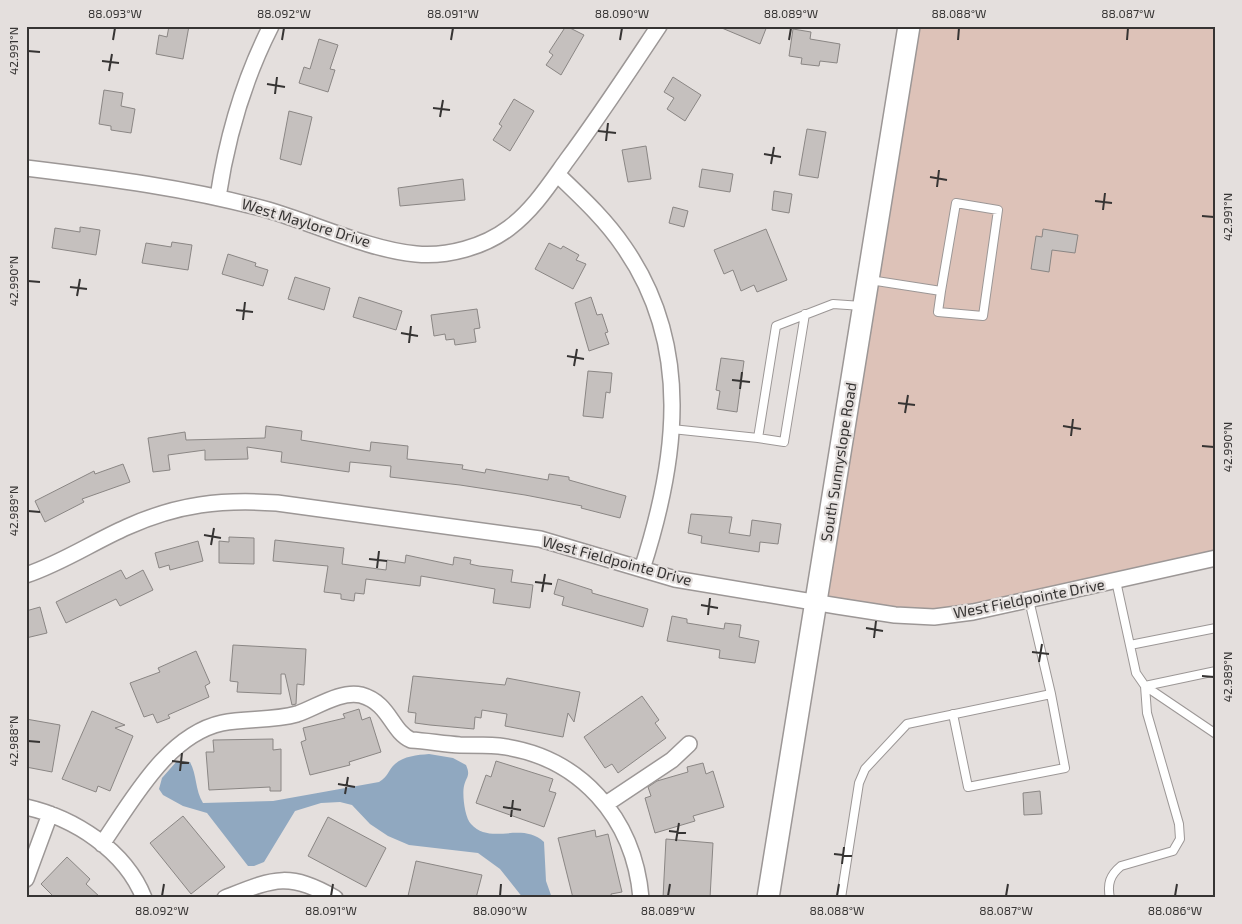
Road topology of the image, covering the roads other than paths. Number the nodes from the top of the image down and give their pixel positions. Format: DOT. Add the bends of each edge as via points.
graph roads {
  1 [pos="271,26"];
  2 [pos="659,26"];
  3 [pos="909,26"];
  4 [pos="26,168"];
  5 [pos="557,174"];
  6 [pos="218,197"];
  7 [pos="868,280"];
  8 [pos="941,291"];
  9 [pos="864,306"];
  10 [pos="805,314"];
  11 [pos="672,429"];
  12 [pos="758,438"];
  13 [pos="1216,558"];
  14 [pos="642,569"];
  15 [pos="26,575"];
  16 [pos="1116,581"];
  17 [pos="1029,600"];
  18 [pos="817,601"];
  19 [pos="1216,628"];
  20 [pos="1130,645"];
  21 [pos="1216,671"];
  22 [pos="1145,686"];
  23 [pos="1051,694"];
  24 [pos="953,714"];
  25 [pos="1216,734"];
  26 [pos="689,744"];
  27 [pos="606,804"];
  28 [pos="26,807"];
  29 [pos="50,814"];
  30 [pos="102,844"];
  31 [pos="26,879"];
  32 [pos="144,898"];
  33 [pos="225,898"];
  34 [pos="335,898"];
  35 [pos="641,898"];
  36 [pos="768,898"];
  37 [pos="841,898"];
  38 [pos="1110,898"];
  1 -- 6 [label="street" via="241,95 224,158"];
  2 -- 5 [label="street, West Maylore Drive"];
  3 -- 7 [label="street, South Sunnyslope Road"];
  4 -- 6 [label="street, West Maylore Drive" via="146,183"];
  5 -- 6 [label="street, West Maylore Drive" via="542,196 508,229 481,244 435,254 393,250"];
  5 -- 11 [label="street" via="605,221 643,278 664,331 670,369"];
  7 -- 8 [label="lane"];
  7 -- 9 [label="street, South Sunnyslope Road"];
  8 -- 8 [label="lane" via="956,203 998,210 982,316 938,312"];
  9 -- 10 [label="lane" via="834,304"];
  9 -- 18 [label="street, South Sunnyslope Road"];
  10 -- 12 [label="lane" via="776,326"];
  10 -- 12 [label="lane" via="784,442"];
  11 -- 12 [label="lane"];
  11 -- 14 [label="street" via="662,498"];
  13 -- 16 [label="street, West Fieldpointe Drive"];
  14 -- 15 [label="street, West Fieldpointe Drive" via="540,539 239,500 200,504 158,515"];
  14 -- 18 [label="street, West Fieldpointe Drive" via="708,585"];
  16 -- 17 [label="street, West Fieldpointe Drive"];
  16 -- 20 [label="lane"];
  17 -- 18 [label="street, West Fieldpointe Drive" via="934,617 895,615"];
  17 -- 23 [label="lane"];
  18 -- 36 [label="street, South Sunnyslope Road"];
  19 -- 20 [label="lane"];
  20 -- 22 [label="lane" via="1136,673"];
  21 -- 22 [label="lane"];
  22 -- 25 [label="lane"];
  22 -- 38 [label="lane" via="1147,713 1179,824 1180,839 1173,851 1115,870 1110,879"];
  23 -- 24 [label="lane"];
  23 -- 24 [label="lane" via="1065,768 968,787"];
  24 -- 37 [label="lane" via="907,724 865,769 859,783"];
  26 -- 27 [label="street" via="672,760"];
  27 -- 30 [label="street" via="577,777 529,753 500,746 404,737 388,712 374,700 356,694 272,720 221,724 179,743 162,761"];
  27 -- 35 [label="street" via="625,835 635,860"];
  28 -- 29 [label="street"];
  29 -- 30 [label="street" via="71,822"];
  29 -- 31 [label="street"];
  30 -- 32 [label="street" via="120,862"];
  33 -- 34 [label="street" via="262,883 282,880 307,883"];
}
